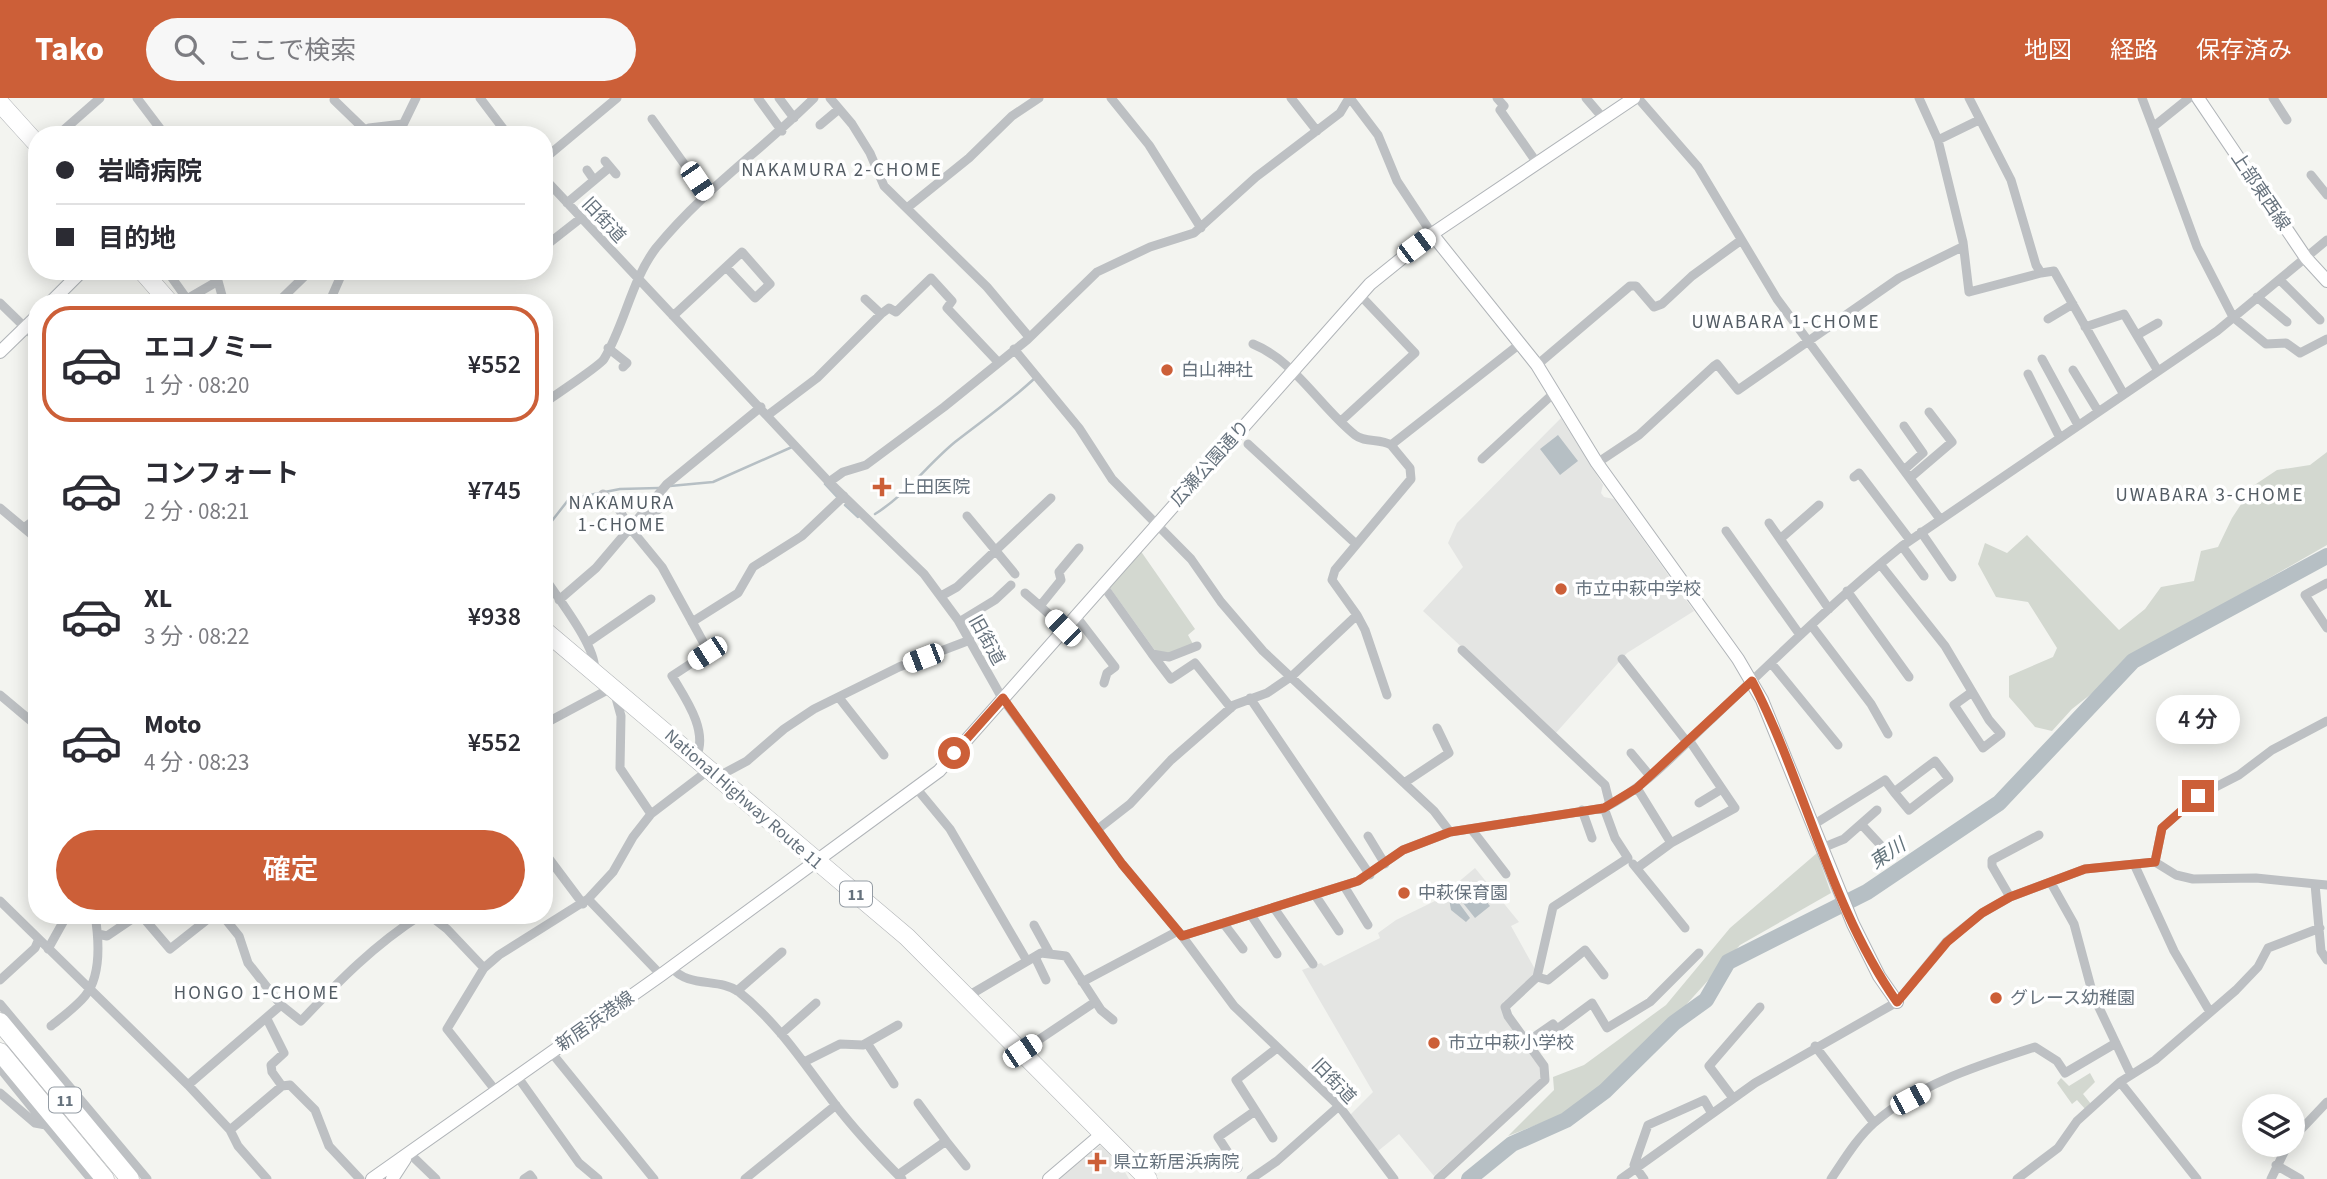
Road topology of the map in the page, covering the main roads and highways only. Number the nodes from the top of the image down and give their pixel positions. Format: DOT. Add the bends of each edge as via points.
graph roads {
  1 [pos="0,103"];
  2 [pos="28,134"];
  3 [pos="154,280"];
  4 [pos="172,294"];
  5 [pos="553,638"];
  6 [pos="0,1021"];
  7 [pos="0,1052"];
  8 [pos="105,1179"];
  9 [pos="130,1179"];
  10 [pos="1148,1179"];
  1 -- 2 [label="highway"];
  3 -- 4 [label="highway"];
  5 -- 10 [label="highway, National Highway Route 11 / 11" via="908,937"];
  6 -- 9 [label="highway, 11"];
  7 -- 8 [label="highway, 11"];
}
